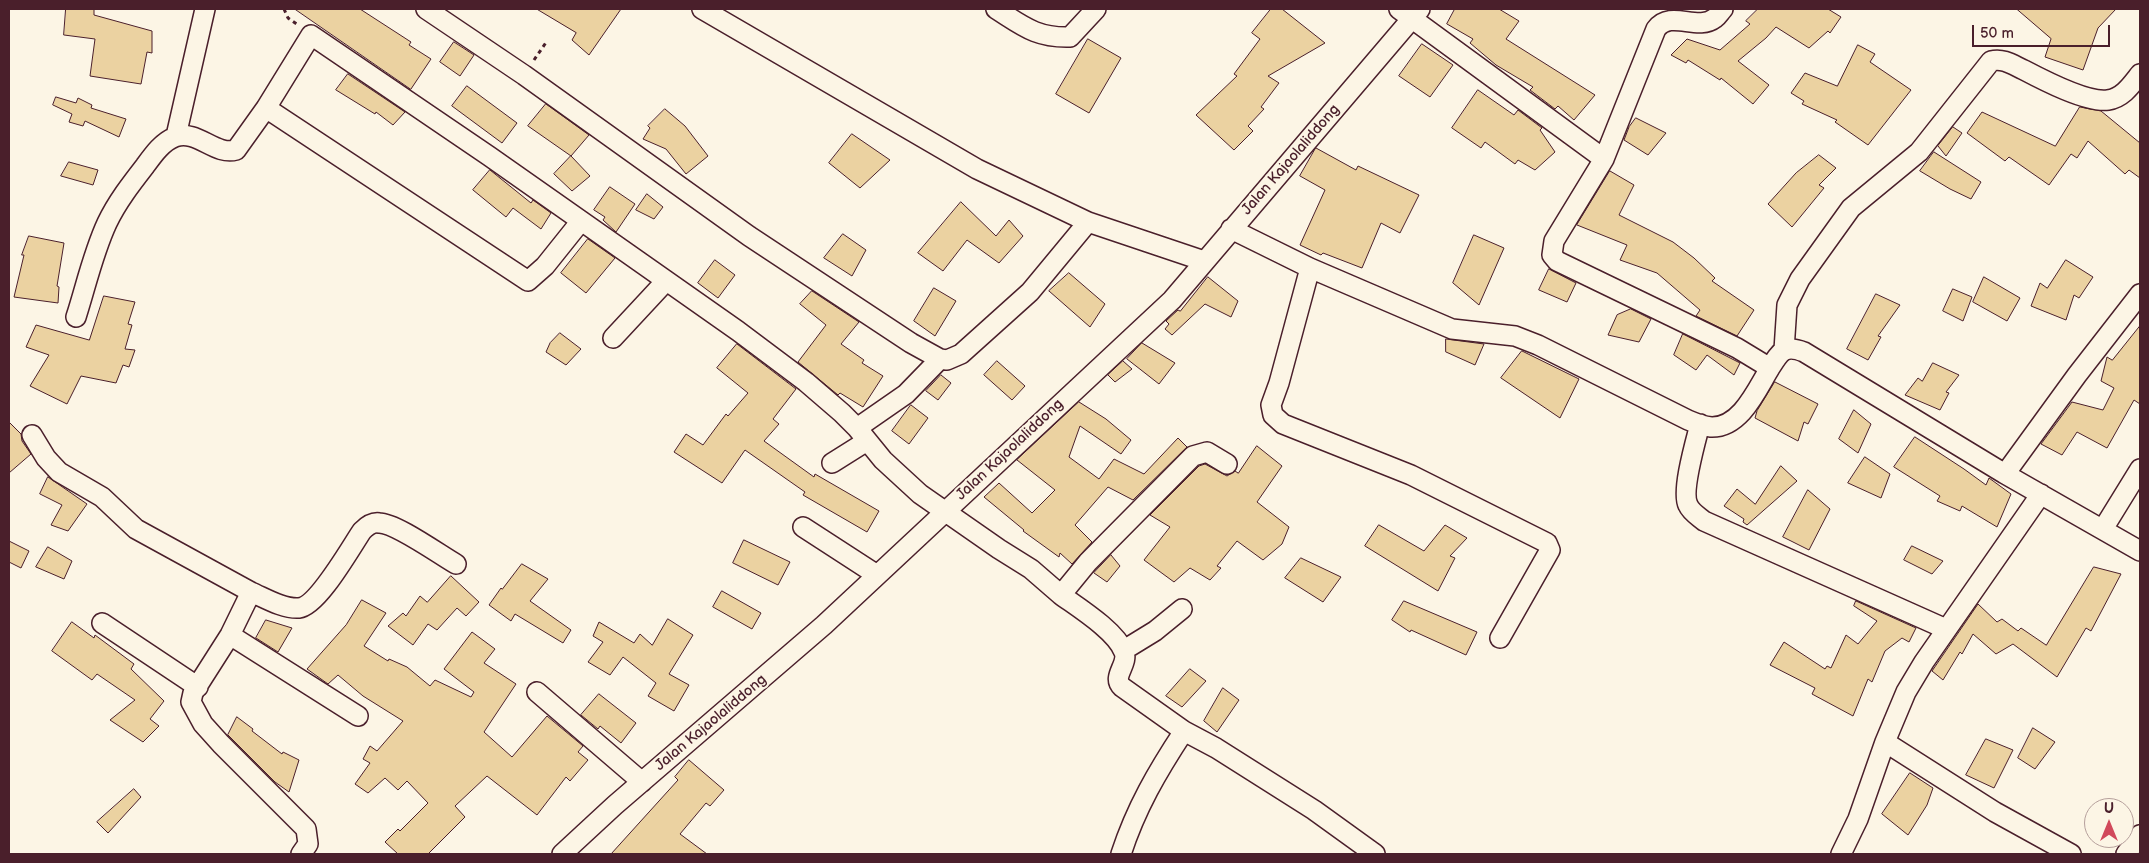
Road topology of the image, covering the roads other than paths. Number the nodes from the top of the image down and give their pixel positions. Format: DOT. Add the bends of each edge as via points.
graph roads {
  1 [pos="205,9"];
  2 [pos="426,9"];
  3 [pos="702,9"];
  4 [pos="996,9"];
  5 [pos="1096,9"];
  6 [pos="1723,9"];
  7 [pos="1411,12"];
  8 [pos="2140,74"];
  9 [pos="266,108"];
  10 [pos="176,136"];
  11 [pos="1604,159"];
  12 [pos="580,221"];
  13 [pos="1088,222"];
  14 [pos="1231,229"];
  15 [pos="1204,261"];
  16 [pos="1310,268"];
  17 [pos="666,281"];
  18 [pos="2140,294"];
  19 [pos="76,317"];
  20 [pos="613,338"];
  21 [pos="1784,350"];
  22 [pos="940,359"];
  23 [pos="1770,368"];
  24 [pos="1700,424"];
  25 [pos="862,434"];
  26 [pos="32,435"];
  27 [pos="832,463"];
  28 [pos="1227,464"];
  29 [pos="2140,470"];
  30 [pos="2005,474"];
  31 [pos="2041,494"];
  32 [pos="945,511"];
  33 [pos="803,527"];
  34 [pos="2103,530"];
  35 [pos="2140,551"];
  36 [pos="456,564"];
  37 [pos="877,575"];
  38 [pos="251,592"];
  39 [pos="1061,595"];
  40 [pos="1182,609"];
  41 [pos="102,623"];
  42 [pos="1946,629"];
  43 [pos="230,635"];
  44 [pos="1500,638"];
  45 [pos="1124,650"];
  46 [pos="198,687"];
  47 [pos="537,692"];
  48 [pos="358,716"];
  49 [pos="1184,731"];
  50 [pos="1885,742"];
  51 [pos="642,782"];
  52 [pos="2140,835"];
  53 [pos="301,854"];
  54 [pos="562,854"];
  55 [pos="1121,854"];
  56 [pos="1375,854"];
  57 [pos="1840,854"];
  58 [pos="2071,854"];
  59 [pos="2126,854"];
  1 -- 10 [label="street"];
  2 -- 22 [label="street" via="749,236"];
  3 -- 13 [label="street" via="977,169"];
  4 -- 5 [label="street" via="1043,36 1055,38 1070,37"];
  6 -- 11 [label="street" via="1707,22 1670,20 1660,25"];
  7 -- 11 [label="street"];
  7 -- 14 [label="street, Jalan Kajaolaliddong"];
  8 -- 21 [label="street" via="2123,94 2108,100 2052,84 2003,60 1991,61 1919,152 1851,208 1800,279 1787,305"];
  9 -- 10 [label="street" via="240,146 230,151 194,137"];
  9 -- 12 [label="street" via="528,281 545,266"];
  9 -- 12 [label="street" via="309,37 313,36"];
  10 -- 19 [label="street" via="152,156 107,222"];
  11 -- 23 [label="street" via="1554,242 1552,254 1557,261 1729,344"];
  12 -- 17 [label="street"];
  13 -- 15 [label="street"];
  13 -- 22 [label="street" via="1030,292 996,324 962,354 947,360"];
  14 -- 15 [label="street, Jalan Kajaolaliddong"];
  14 -- 16 [label="street"];
  15 -- 32 [label="street, Jalan Kajaolaliddong" via="1172,300"];
  16 -- 24 [label="street" via="1452,330 1515,336 1538,345"];
  16 -- 44 [label="street" via="1271,405 1273,415 1283,424 1412,475 1547,543 1550,550"];
  17 -- 20 [label="street"];
  17 -- 25 [label="street" via="798,376"];
  18 -- 30 [label="street" via="2076,375"];
  21 -- 23 [label="street"];
  21 -- 30 [label="street" via="1792,348 1804,352"];
  22 -- 25 [label="street"];
  23 -- 24 [label="street" via="1737,417 1720,426"];
  24 -- 42 [label="street" via="1686,495 1686,503 1692,512 1704,521"];
  25 -- 27 [label="street"];
  25 -- 32 [label="street" via="903,479"];
  26 -- 38 [label="street" via="59,472 102,498 136,528"];
  28 -- 39 [label="street" via="1207,452 1193,456 1088,562"];
  29 -- 34 [label="street"];
  30 -- 31 [label="street"];
  31 -- 34 [label="street"];
  31 -- 42 [label="street"];
  32 -- 37 [label="street, Jalan Kajaolaliddong"];
  32 -- 39 [label="street" via="1032,569"];
  33 -- 37 [label="street"];
  34 -- 35 [label="street"];
  36 -- 38 [label="street" via="389,525 374,523 362,531 308,605 300,608 286,606"];
  37 -- 51 [label="street, Jalan Kajaolaliddong" via="764,678"];
  38 -- 43 [label="street"];
  39 -- 45 [label="street" via="1101,625"];
  40 -- 45 [label="street"];
  41 -- 46 [label="street"];
  42 -- 50 [label="street" via="1906,692"];
  43 -- 46 [label="street"];
  43 -- 48 [label="street"];
  45 -- 49 [label="street" via="1126,656 1119,684"];
  46 -- 53 [label="street" via="191,702 203,724 306,829 308,844"];
  47 -- 51 [label="street"];
  49 -- 55 [label="street" via="1145,792"];
  49 -- 56 [label="street" via="1314,810"];
  50 -- 57 [label="street" via="1858,819"];
  50 -- 58 [label="street" via="1995,812"];
  51 -- 54 [label="street, Jalan Kajaolaliddong"];
  52 -- 59 [label="street"];
}
